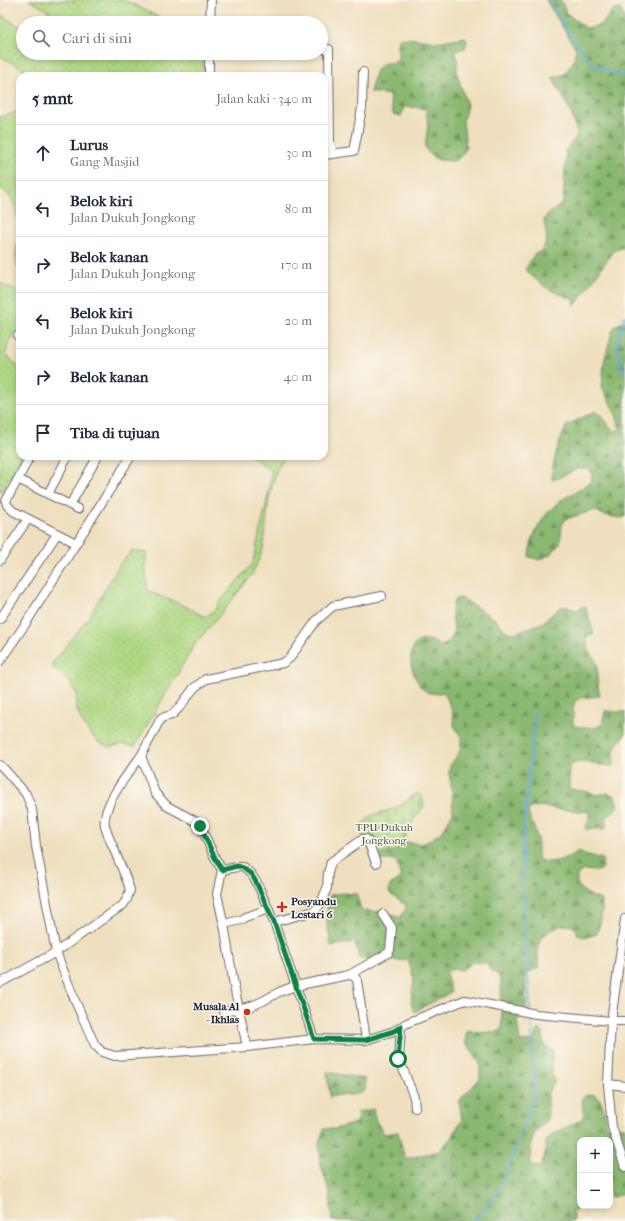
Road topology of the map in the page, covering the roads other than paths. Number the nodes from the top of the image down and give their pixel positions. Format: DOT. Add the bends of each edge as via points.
graph roads {
  1 [pos="211,0"];
  2 [pos="210,16"];
  3 [pos="328,50"];
  4 [pos="209,60"];
  5 [pos="209,72"];
  6 [pos="363,72"];
  7 [pos="333,154"];
  8 [pos="328,155"];
  9 [pos="28,460"];
  10 [pos="66,460"];
  11 [pos="96,460"];
  12 [pos="128,460"];
  13 [pos="18,479"];
  14 [pos="48,494"];
  15 [pos="28,519"];
  16 [pos="57,534"];
  17 [pos="76,543"];
  18 [pos="0,560"];
  19 [pos="382,596"];
  20 [pos="0,619"];
  21 [pos="0,661"];
  22 [pos="141,756"];
  23 [pos="0,765"];
  24 [pos="376,863"];
  25 [pos="222,870"];
  26 [pos="269,909"];
  27 [pos="383,914"];
  28 [pos="274,922"];
  29 [pos="625,922"];
  30 [pos="224,924"];
  31 [pos="56,952"];
  32 [pos="349,975"];
  33 [pos="0,983"];
  34 [pos="295,986"];
  35 [pos="239,1009"];
  36 [pos="224,1012"];
  37 [pos="611,1021"];
  38 [pos="625,1021"];
  39 [pos="401,1026"];
  40 [pos="314,1039"];
  41 [pos="366,1040"];
  42 [pos="247,1047"];
  43 [pos="608,1084"];
  44 [pos="625,1086"];
  45 [pos="415,1108"];
  46 [pos="625,1167"];
  1 -- 2 [label="street"];
  3 -- 7 [label="street" via="330,143"];
  4 -- 5 [label="street"];
  6 -- 7 [label="street" via="362,108 354,152"];
  7 -- 8 [label="street"];
  9 -- 13 [label="street"];
  10 -- 14 [label="street"];
  11 -- 14 [label="street" via="74,507"];
  12 -- 17 [label="street"];
  13 -- 14 [label="street"];
  13 -- 15 [label="street" via="6,501 13,511"];
  15 -- 16 [label="street"];
  15 -- 18 [label="street"];
  16 -- 17 [label="street"];
  16 -- 20 [label="street"];
  17 -- 21 [label="street"];
  19 -- 22 [label="street" via="333,606 316,621 290,658 283,662 201,682 180,708 172,715 161,718"];
  22 -- 25 [label="street" via="155,793 167,806 197,822"];
  22 -- 31 [label="street" via="108,806 105,818 108,835 130,890 127,899"];
  23 -- 31 [label="street" via="26,794 32,809 36,846"];
  24 -- 28 [label="street" via="368,841 363,839 331,862 327,888 315,911"];
  25 -- 26 [label="street" via="237,866 248,870"];
  25 -- 30 [label="street" via="217,894"];
  26 -- 28 [label="street"];
  26 -- 30 [label="street"];
  27 -- 32 [label="street" via="392,928 390,950"];
  28 -- 34 [label="street"];
  29 -- 37 [label="street"];
  30 -- 35 [label="street"];
  31 -- 33 [label="street"];
  31 -- 42 [label="street" via="95,1045 102,1052 115,1056"];
  32 -- 34 [label="street"];
  32 -- 41 [label="street" via="357,980"];
  34 -- 35 [label="street"];
  34 -- 40 [label="street"];
  35 -- 36 [label="street"];
  35 -- 42 [label="street"];
  37 -- 38 [label="street"];
  37 -- 39 [label="street" via="536,1014 465,1000"];
  37 -- 43 [label="street"];
  39 -- 41 [label="street" via="394,1031"];
  39 -- 45 [label="street" via="398,1059 414,1097"];
  40 -- 41 [label="street"];
  40 -- 42 [label="street"];
  43 -- 44 [label="street"];
  43 -- 46 [label="street" via="612,1126"];
}
